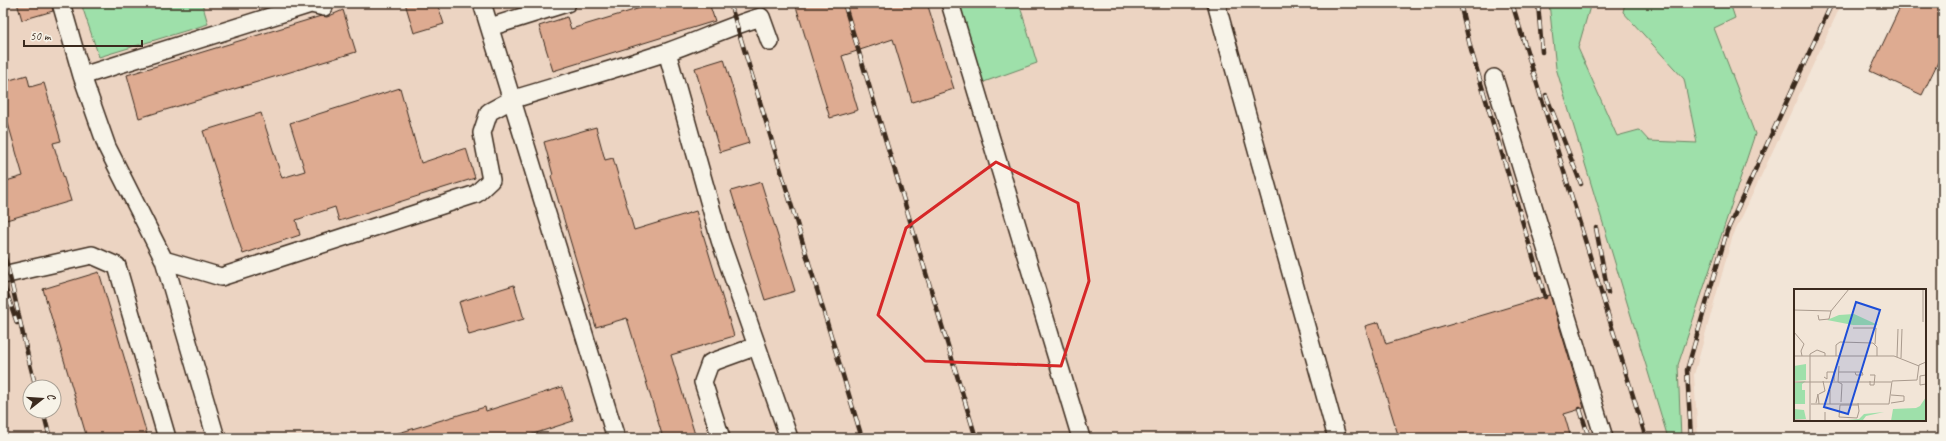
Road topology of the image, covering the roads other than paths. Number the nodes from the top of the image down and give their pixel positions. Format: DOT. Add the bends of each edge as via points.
graph roads {
  1 [pos="61,3"];
  2 [pos="482,3"];
  3 [pos="567,3"];
  4 [pos="950,3"];
  5 [pos="1216,3"];
  6 [pos="324,7"];
  7 [pos="490,27"];
  8 [pos="770,42"];
  9 [pos="667,52"];
  10 [pos="82,76"];
  11 [pos="1494,78"];
  12 [pos="512,100"];
  13 [pos="164,260"];
  14 [pos="3,275"];
  15 [pos="757,346"];
  16 [pos="167,438"];
  17 [pos="216,438"];
  18 [pos="616,438"];
  19 [pos="721,438"];
  20 [pos="789,438"];
  21 [pos="1081,438"];
  22 [pos="1337,438"];
  23 [pos="1604,438"];
  1 -- 10 [label="lane"];
  2 -- 7 [label="lane"];
  3 -- 7 [label="lane"];
  4 -- 21 [label="lane"];
  5 -- 22 [label="lane"];
  6 -- 10 [label="lane" via="311,4"];
  7 -- 12 [label="lane"];
  8 -- 9 [label="lane" via="761,16"];
  9 -- 12 [label="lane"];
  9 -- 15 [label="lane" via="720,240"];
  10 -- 13 [label="lane" via="107,147"];
  11 -- 23 [label="lane"];
  12 -- 13 [label="lane" via="489,112 482,133 491,180 476,194 221,277"];
  12 -- 18 [label="lane"];
  13 -- 17 [label="lane"];
  14 -- 16 [label="lane" via="92,255 118,266"];
  15 -- 19 [label="lane" via="710,363 703,382"];
  15 -- 20 [label="lane"];
}
